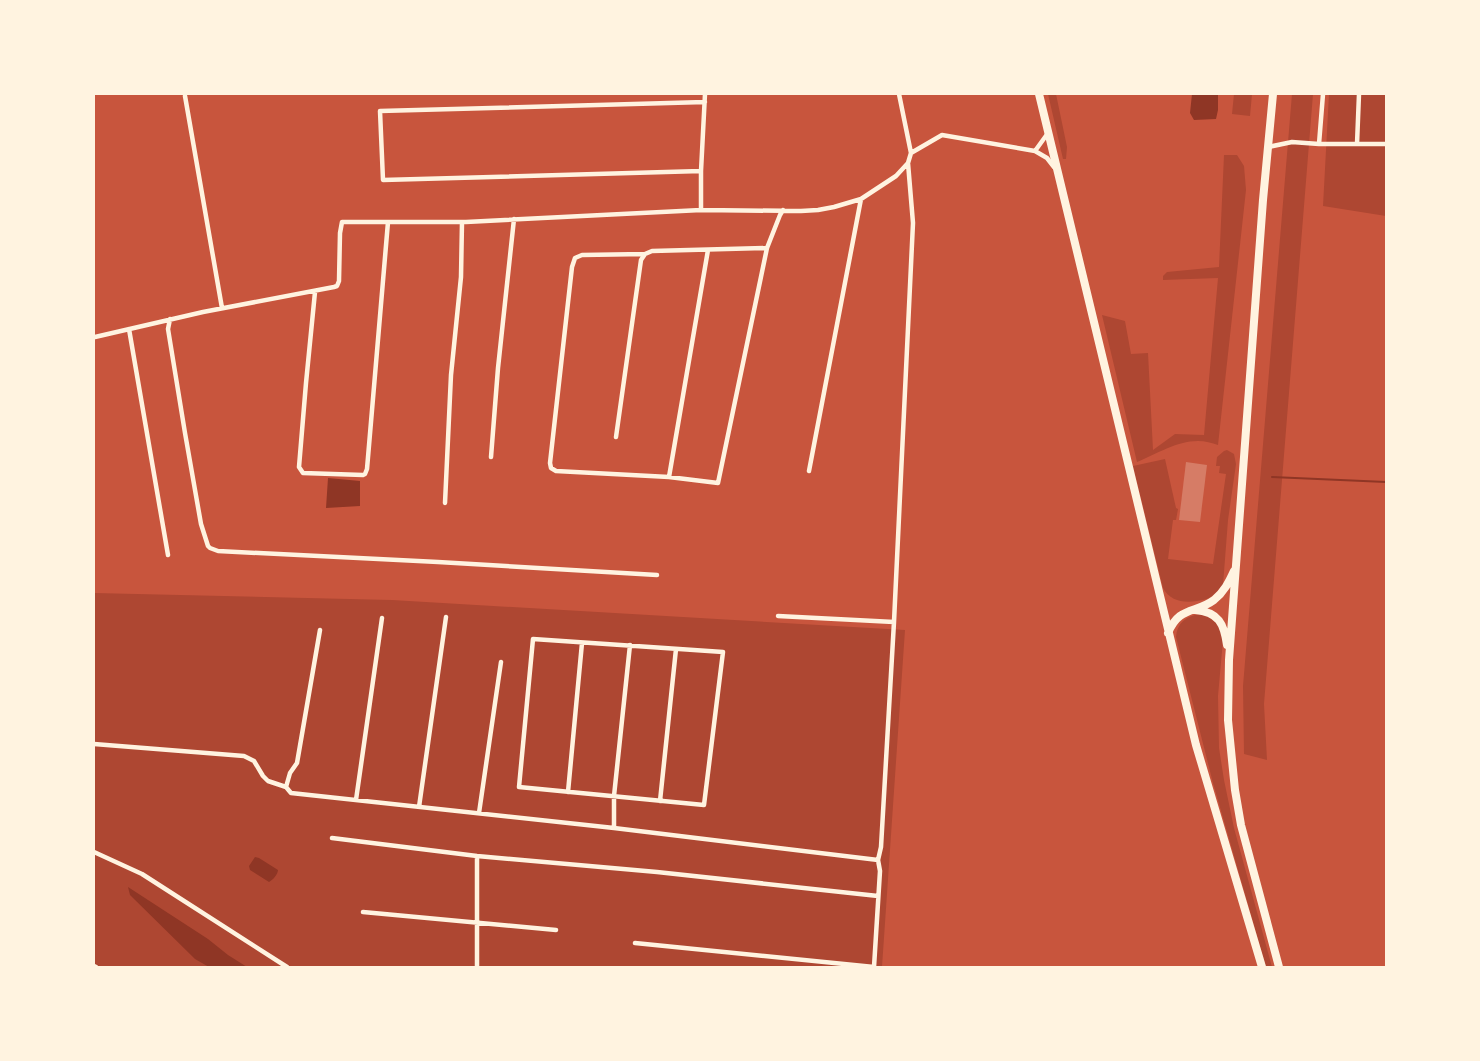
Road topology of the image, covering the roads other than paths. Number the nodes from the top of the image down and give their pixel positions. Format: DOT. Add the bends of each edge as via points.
graph roads {
  1 [pos="705,94"];
  2 [pos="899,94"];
  3 [pos="1038,94"];
  4 [pos="1273,94"];
  5 [pos="1323,94"];
  6 [pos="1359,94"];
  7 [pos="185,96"];
  8 [pos="705,102"];
  9 [pos="1048,133"];
  10 [pos="1318,144"];
  11 [pos="1357,144"];
  12 [pos="1386,144"];
  13 [pos="1268,147"];
  14 [pos="1035,151"];
  15 [pos="911,153"];
  16 [pos="908,163"];
  17 [pos="1056,169"];
  18 [pos="701,170"];
  19 [pos="861,199"];
  20 [pos="701,210"];
  21 [pos="783,210"];
  22 [pos="514,220"];
  23 [pos="388,222"];
  24 [pos="462,222"];
  25 [pos="767,248"];
  26 [pos="708,250"];
  27 [pos="645,254"];
  28 [pos="315,292"];
  29 [pos="222,308"];
  30 [pos="170,319"];
  31 [pos="129,329"];
  32 [pos="95,337"];
  33 [pos="616,436"];
  34 [pos="491,456"];
  35 [pos="809,472"];
  36 [pos="668,477"];
  37 [pos="445,503"];
  38 [pos="168,555"];
  39 [pos="1236,566"];
  40 [pos="657,575"];
  41 [pos="1192,610"];
  42 [pos="778,616"];
  43 [pos="446,617"];
  44 [pos="382,618"];
  45 [pos="894,622"];
  46 [pos="320,630"];
  47 [pos="1168,633"];
  48 [pos="582,643"];
  49 [pos="630,645"];
  50 [pos="676,649"];
  51 [pos="1230,660"];
  52 [pos="501,662"];
  53 [pos="94,744"];
  54 [pos="286,787"];
  55 [pos="568,792"];
  56 [pos="614,796"];
  57 [pos="356,800"];
  58 [pos="660,801"];
  59 [pos="419,807"];
  60 [pos="479,813"];
  61 [pos="614,828"];
  62 [pos="332,838"];
  63 [pos="94,852"];
  64 [pos="477,856"];
  65 [pos="878,860"];
  66 [pos="878,896"];
  67 [pos="363,912"];
  68 [pos="477,922"];
  69 [pos="556,930"];
  70 [pos="635,943"];
  71 [pos="287,967"];
  72 [pos="477,967"];
  73 [pos="874,967"];
  74 [pos="1262,967"];
  75 [pos="1279,967"];
  1 -- 8 [label="street"];
  2 -- 15 [label="street"];
  3 -- 9 [label="highway"];
  4 -- 13 [label="highway"];
  5 -- 10 [label="street"];
  6 -- 11 [label="street"];
  7 -- 29 [label="street"];
  8 -- 18 [label="street"];
  8 -- 18 [label="street" via="380,111 383,180"];
  9 -- 14 [label="street"];
  9 -- 17 [label="highway"];
  10 -- 11 [label="street"];
  10 -- 13 [label="street" via="1292,142"];
  11 -- 12 [label="street"];
  13 -- 39 [label="highway"];
  14 -- 15 [label="street" via="942,135"];
  14 -- 17 [label="street"];
  15 -- 16 [label="street"];
  16 -- 19 [label="street" via="896,176"];
  16 -- 45 [label="street" via="913,223"];
  17 -- 47 [label="highway"];
  18 -- 20 [label="street"];
  19 -- 21 [label="street" via="818,210"];
  19 -- 35 [label="street"];
  20 -- 21 [label="street"];
  20 -- 22 [label="street"];
  21 -- 25 [label="street"];
  22 -- 24 [label="street"];
  22 -- 34 [label="street"];
  23 -- 24 [label="street"];
  23 -- 28 [label="street" via="342,222 339,281 334,288"];
  23 -- 28 [label="street" via="367,469 363,475 303,473 299,467"];
  24 -- 37 [label="street"];
  25 -- 26 [label="street"];
  25 -- 36 [label="street" via="718,483"];
  26 -- 27 [label="street" via="652,251"];
  26 -- 36 [label="street"];
  27 -- 33 [label="street" via="641,260"];
  27 -- 36 [label="street" via="582,255 575,258 550,463 556,471"];
  28 -- 29 [label="street"];
  29 -- 30 [label="street"];
  30 -- 31 [label="street"];
  30 -- 40 [label="street" via="168,329 185,433 201,524 210,548"];
  31 -- 32 [label="street"];
  31 -- 38 [label="street"];
  39 -- 41 [label="highway" via="1219,596"];
  39 -- 51 [label="highway"];
  41 -- 47 [label="highway" via="1178,617"];
  41 -- 51 [label="highway" via="1216,616 1225,633"];
  42 -- 45 [label="street"];
  43 -- 59 [label="street"];
  44 -- 57 [label="street"];
  45 -- 65 [label="street"];
  46 -- 54 [label="street" via="297,763"];
  47 -- 74 [label="highway" via="1207,785"];
  48 -- 49 [label="street"];
  48 -- 55 [label="street"];
  48 -- 55 [label="street" via="533,638 531,658 519,787"];
  49 -- 50 [label="street"];
  49 -- 56 [label="street"];
  50 -- 58 [label="street"];
  50 -- 58 [label="street" via="723,652 704,806"];
  51 -- 75 [label="highway" via="1228,720 1234,790"];
  52 -- 60 [label="street"];
  53 -- 54 [label="street" via="244,756 254,761 268,781"];
  54 -- 57 [label="street" via="291,793"];
  55 -- 56 [label="street"];
  56 -- 58 [label="street"];
  56 -- 61 [label="street"];
  57 -- 59 [label="street"];
  59 -- 60 [label="street"];
  60 -- 61 [label="street"];
  61 -- 65 [label="street"];
  62 -- 64 [label="street"];
  63 -- 71 [label="street" via="142,874"];
  64 -- 66 [label="street"];
  64 -- 68 [label="street"];
  65 -- 66 [label="street"];
  66 -- 73 [label="street"];
  67 -- 68 [label="street"];
  68 -- 69 [label="street"];
  68 -- 72 [label="street"];
  70 -- 73 [label="street"];
}
